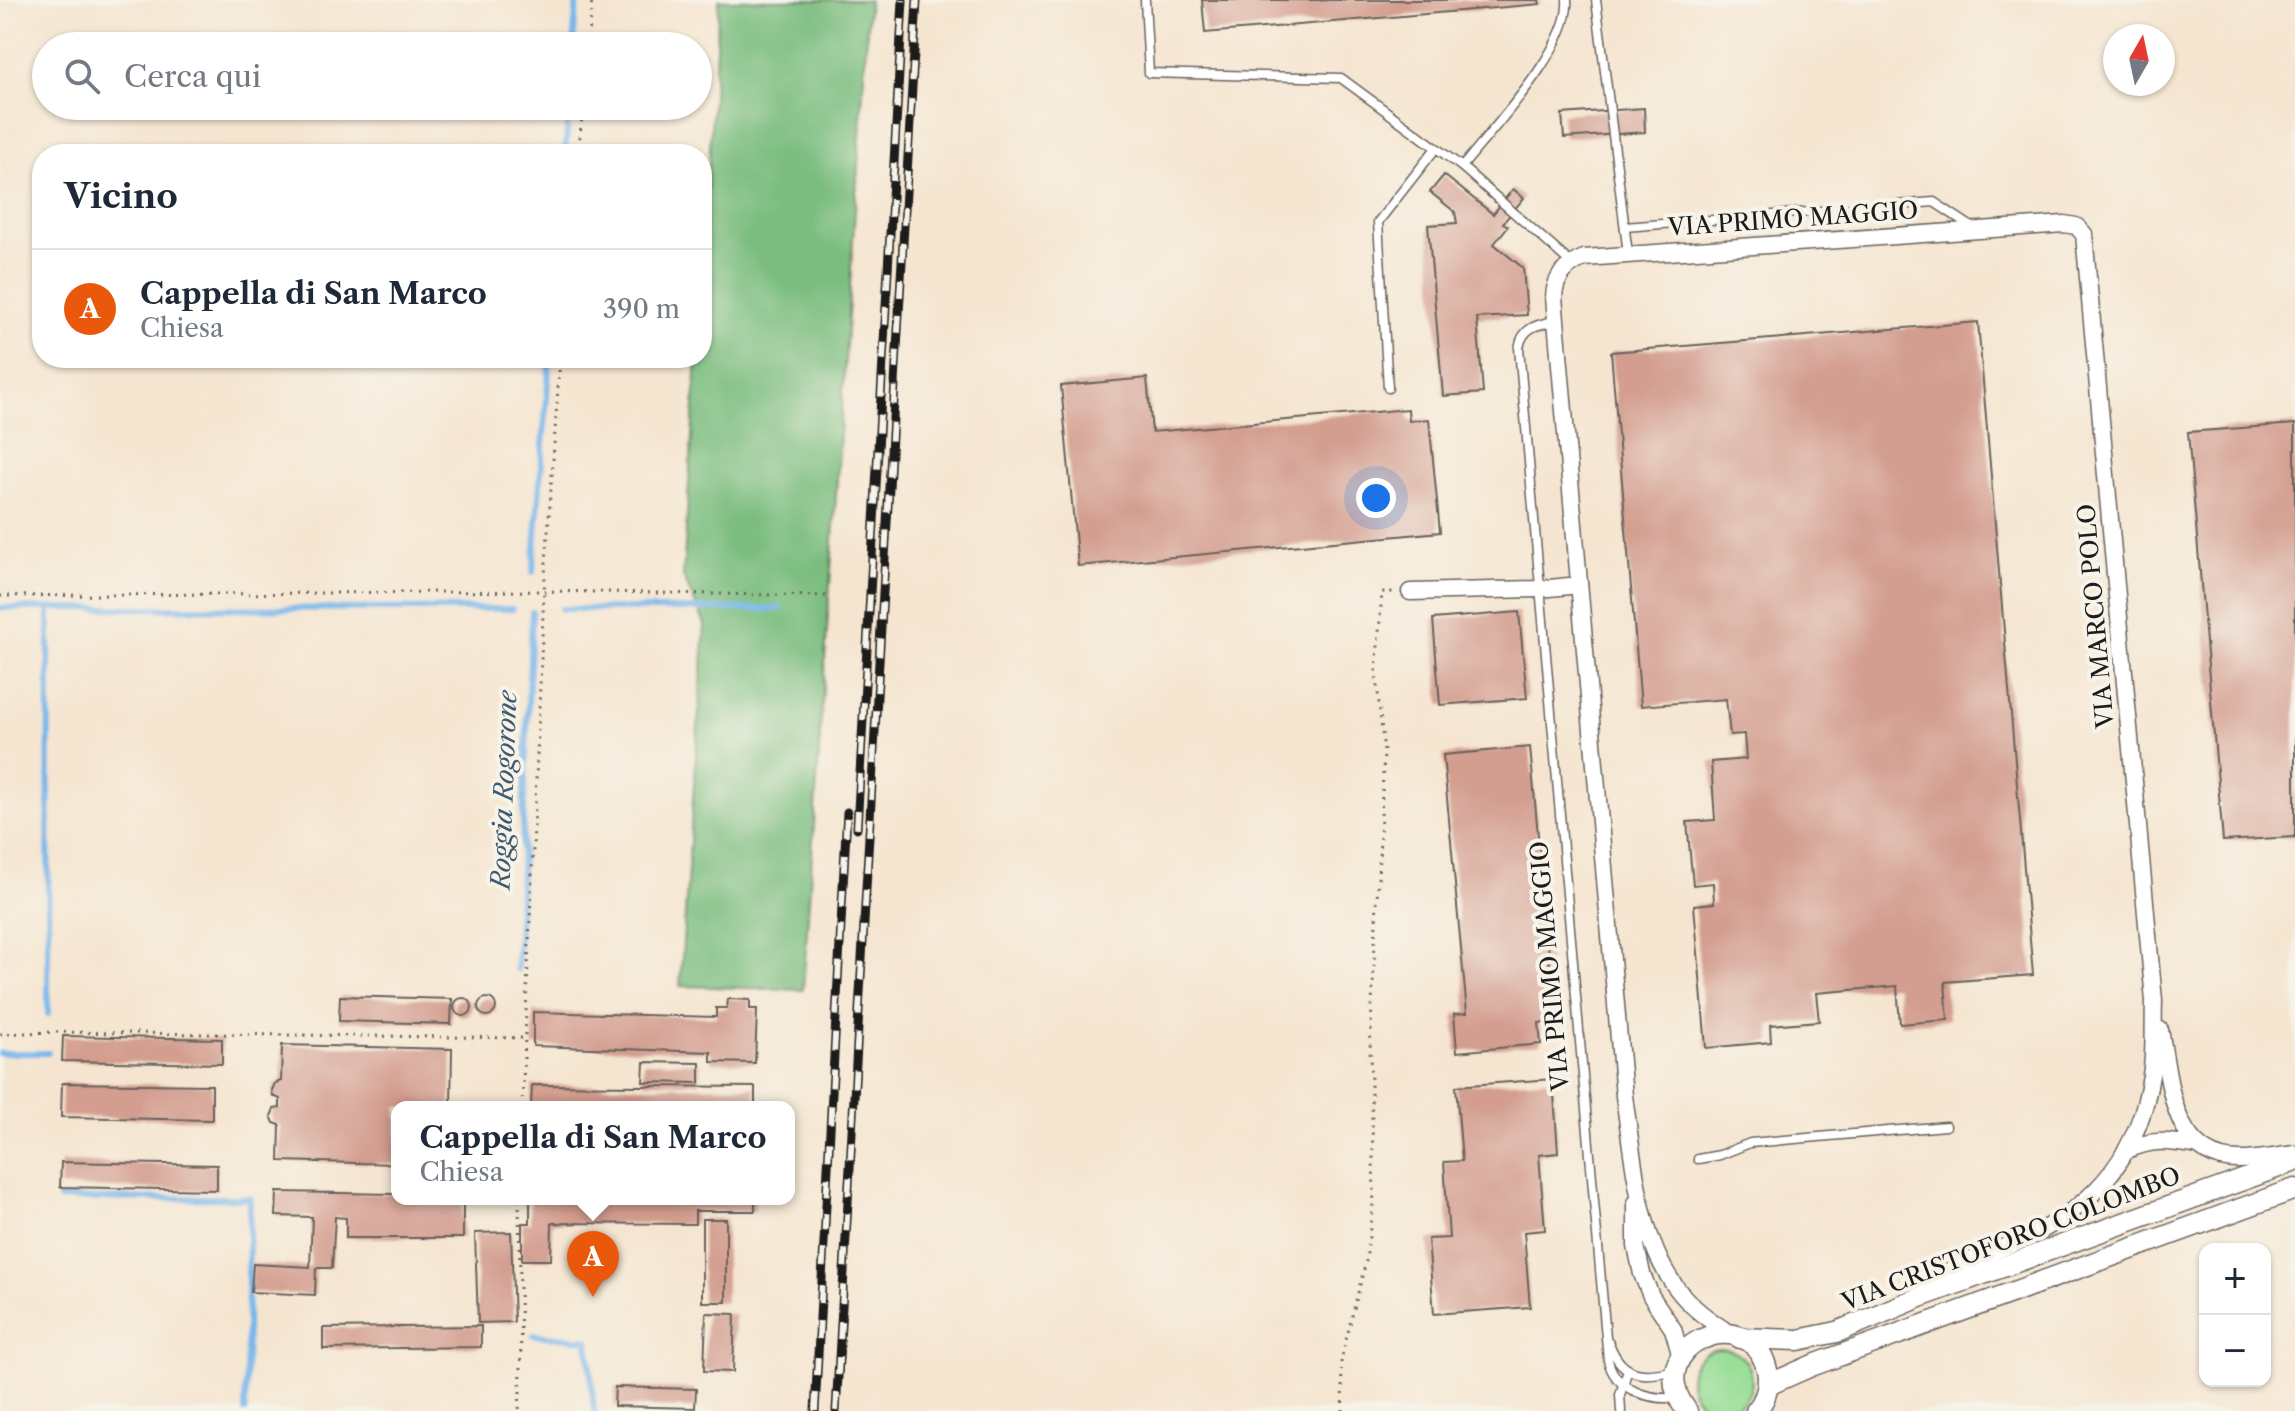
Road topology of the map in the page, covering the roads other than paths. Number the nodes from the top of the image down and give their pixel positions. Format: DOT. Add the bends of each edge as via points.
graph roads {
  1 [pos="1145,0"];
  2 [pos="1567,0"];
  3 [pos="1596,0"];
  4 [pos="1436,148"];
  5 [pos="1462,167"];
  6 [pos="1625,227"];
  7 [pos="2081,229"];
  8 [pos="1976,230"];
  9 [pos="1628,255"];
  10 [pos="1572,264"];
  11 [pos="1556,321"];
  12 [pos="1388,388"];
  13 [pos="1579,585"];
  14 [pos="1540,589"];
  15 [pos="1410,592"];
  16 [pos="2154,1001"];
  17 [pos="1946,1126"];
  18 [pos="2199,1146"];
  19 [pos="2125,1151"];
  20 [pos="2295,1154"];
  21 [pos="1698,1159"];
  22 [pos="2295,1161"];
  23 [pos="1637,1181"];
  24 [pos="2295,1189"];
  25 [pos="1905,1303"];
  26 [pos="1736,1336"];
  27 [pos="1608,1339"];
  28 [pos="1679,1363"];
  29 [pos="1628,1369"];
  30 [pos="1622,1385"];
  31 [pos="1768,1385"];
  32 [pos="1683,1405"];
  33 [pos="1621,1411"];
  34 [pos="1756,1411"];
  1 -- 4 [label="lane" via="1149,73 1341,78"];
  2 -- 5 [label="lane" via="1549,57"];
  3 -- 6 [label="lane"];
  4 -- 5 [label="lane"];
  4 -- 12 [label="lane" via="1378,222"];
  5 -- 10 [label="lane"];
  6 -- 8 [label="lane" via="1934,202"];
  6 -- 9 [label="lane"];
  7 -- 8 [label="street, VIA PRIMO MAGGIO" via="2064,224"];
  7 -- 16 [label="street, VIA MARCO POLO" via="2087,245"];
  8 -- 9 [label="street, VIA PRIMO MAGGIO"];
  9 -- 10 [label="street, VIA PRIMO MAGGIO" via="1584,258"];
  10 -- 11 [label="street" via="1554,287"];
  11 -- 13 [label="street"];
  11 -- 14 [label="lane, VIA PRIMO MAGGIO" via="1530,328 1520,344"];
  13 -- 14 [label="street"];
  13 -- 23 [label="street" via="1624,1096"];
  14 -- 15 [label="street"];
  14 -- 27 [label="lane, VIA PRIMO MAGGIO"];
  16 -- 18 [label="street, VIA MARCO POLO" via="2176,1113"];
  16 -- 19 [label="street, VIA MARCO POLO" via="2148,1092"];
  17 -- 21 [label="lane" via="1750,1143"];
  18 -- 19 [label="street" via="2159,1140"];
  18 -- 20 [label="street" via="2235,1160"];
  19 -- 25 [label="street, VIA MARCO POLO" via="2077,1210 1956,1267"];
  22 -- 25 [label="street, VIA CRISTOFORO COLOMBO"];
  23 -- 26 [label="street" via="1652,1242 1666,1273 1694,1308"];
  23 -- 28 [label="street" via="1639,1265 1673,1329"];
  24 -- 31 [label="street, VIA CRISTOFORO COLOMBO"];
  25 -- 26 [label="street, VIA CRISTOFORO COLOMBO" via="1822,1336"];
  26 -- 28 [label="street, VIA CRISTOFORO COLOMBO" via="1702,1338 1690,1345"];
  26 -- 31 [label="street" via="1761,1355"];
  27 -- 29 [label="lane, VIA PRIMO MAGGIO" via="1615,1357"];
  27 -- 30 [label="lane, VIA PRIMO MAGGIO" via="1609,1365"];
  28 -- 29 [label="lane" via="1650,1375"];
  28 -- 32 [label="street" via="1675,1384"];
  29 -- 30 [label="lane"];
  30 -- 32 [label="lane"];
  30 -- 33 [label="lane"];
  31 -- 34 [label="street"];
}
